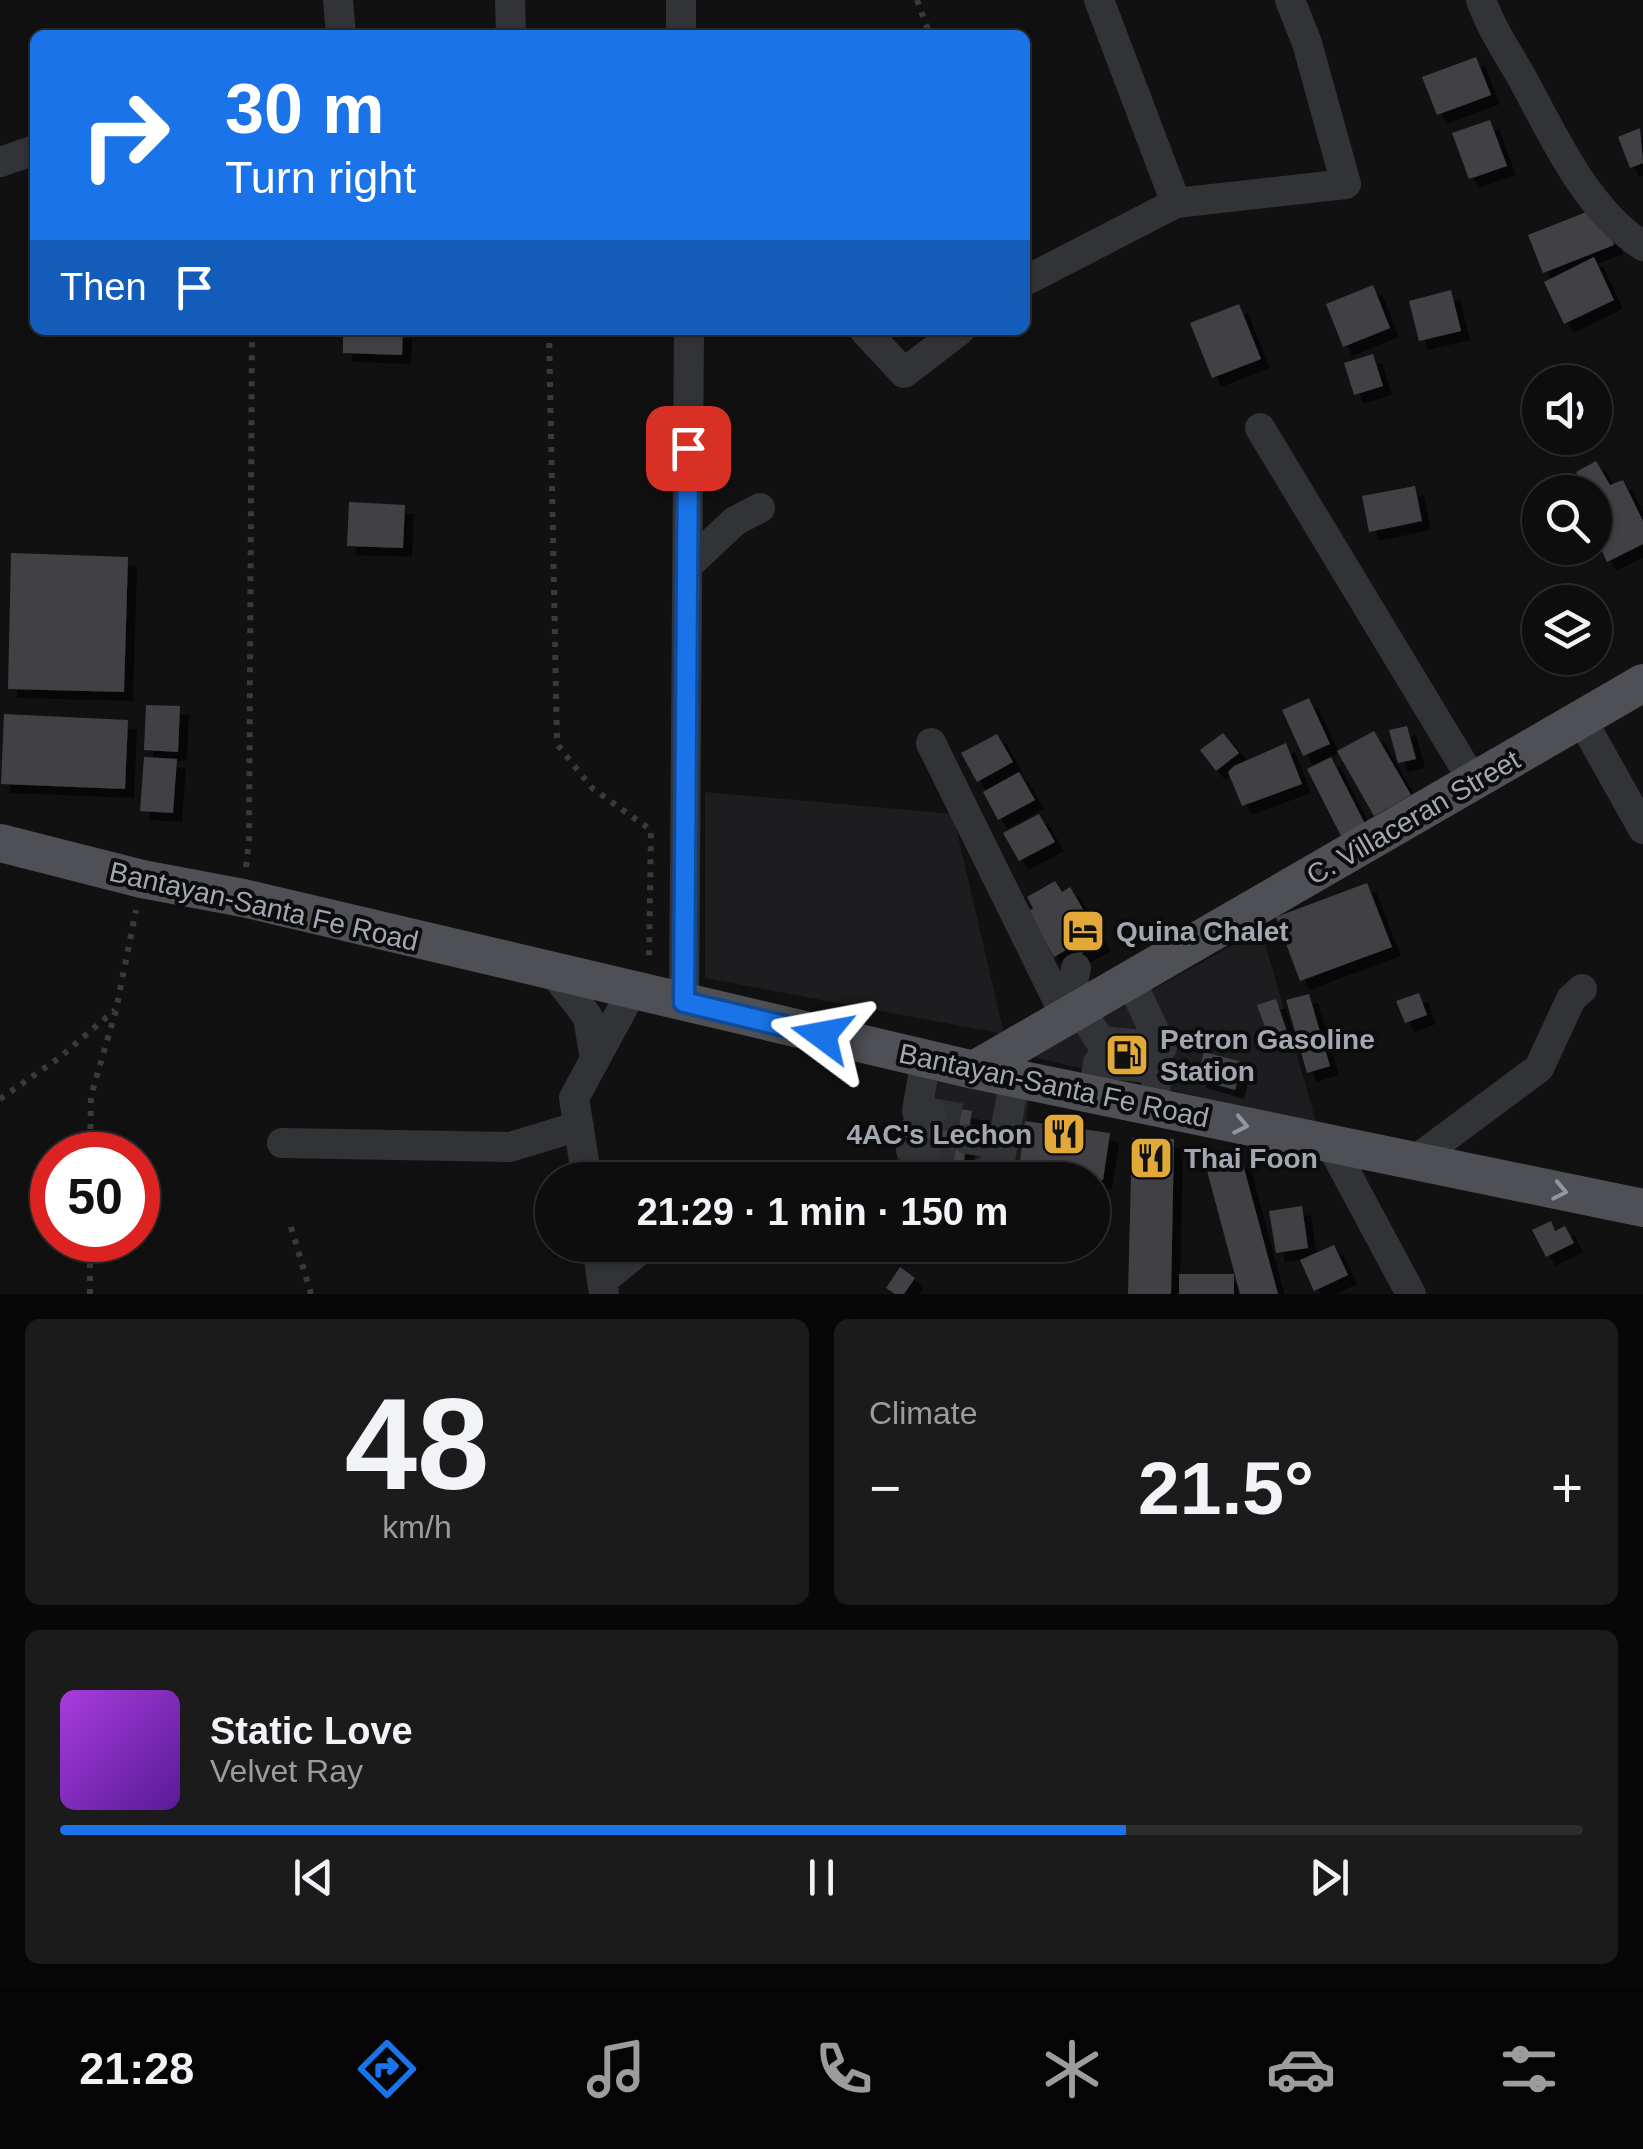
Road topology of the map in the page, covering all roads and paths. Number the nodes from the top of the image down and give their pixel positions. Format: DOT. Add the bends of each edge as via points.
graph roads {
  1 [pos="338,0"];
  2 [pos="510,0"];
  3 [pos="680,0"];
  4 [pos="917,0"];
  5 [pos="1099,0"];
  6 [pos="1290,0"];
  7 [pos="1481,0"];
  8 [pos="341,30"];
  9 [pos="511,30"];
  10 [pos="681,30"];
  11 [pos="928,30"];
  12 [pos="30,152"];
  13 [pos="0,162"];
  14 [pos="1176,204"];
  15 [pos="1643,246"];
  16 [pos="1030,278"];
  17 [pos="252,335"];
  18 [pos="549,335"];
  19 [pos="690,335"];
  20 [pos="869,335"];
  21 [pos="953,335"];
  22 [pos="1260,428"];
  23 [pos="760,508"];
  24 [pos="687,566"];
  25 [pos="1643,683"];
  26 [pos="1582,720"];
  27 [pos="932,743"];
  28 [pos="1474,780"];
  29 [pos="1643,829"];
  30 [pos="0,842"];
  31 [pos="142,879"];
  32 [pos="243,898"];
  33 [pos="1076,968"];
  34 [pos="554,973"];
  35 [pos="1131,982"];
  36 [pos="1582,989"];
  37 [pos="655,996"];
  38 [pos="116,1010"];
  39 [pos="1073,1013"];
  40 [pos="1161,1058"];
  41 [pos="926,1059"];
  42 [pos="595,1060"];
  43 [pos="974,1070"];
  44 [pos="1014,1078"];
  45 [pos="1093,1094"];
  46 [pos="0,1100"];
  47 [pos="1152,1106"];
  48 [pos="579,1126"];
  49 [pos="923,1128"];
  50 [pos="90,1132"];
  51 [pos="1330,1143"];
  52 [pos="282,1144"];
  53 [pos="1002,1146"];
  54 [pos="968,1150"];
  55 [pos="1414,1161"];
  56 [pos="584,1162"];
  57 [pos="1643,1208"];
  58 [pos="291,1227"];
  59 [pos="90,1262"];
  60 [pos="599,1262"];
  61 [pos="624,1262"];
  62 [pos="603,1287"];
  63 [pos="90,1294"];
  64 [pos="310,1294"];
  65 [pos="1411,1294"];
  1 -- 8 [label="street"];
  2 -- 9 [label="street"];
  3 -- 10 [label="street"];
  4 -- 11 [label="path"];
  5 -- 14 [label="street"];
  6 -- 14 [label="street" via="1346,184"];
  7 -- 15 [label="street" via="1562,151 1624,234"];
  12 -- 13 [label="street"];
  14 -- 16 [label="street"];
  17 -- 32 [label="path" via="249,840"];
  18 -- 37 [label="path" via="556,744 592,788 651,830"];
  19 -- 24 [label="street"];
  20 -- 21 [label="street" via="904,373"];
  22 -- 28 [label="street"];
  23 -- 24 [label="street" via="735,521"];
  24 -- 37 [label="street"];
  25 -- 26 [label="main road, C. Villaceran Street"];
  26 -- 28 [label="main road, C. Villaceran Street"];
  26 -- 29 [label="street"];
  27 -- 39 [label="street"];
  28 -- 35 [label="main road, C. Villaceran Street"];
  30 -- 31 [label="main road, Bantayan-Santa Fe Road"];
  31 -- 32 [label="main road, Bantayan-Santa Fe Road"];
  31 -- 38 [label="path"];
  32 -- 34 [label="main road, Bantayan-Santa Fe Road"];
  33 -- 39 [label="street"];
  34 -- 37 [label="main road, Bantayan-Santa Fe Road"];
  34 -- 42 [label="street" via="588,1017"];
  35 -- 39 [label="main road, C. Villaceran Street"];
  35 -- 40 [label="street"];
  36 -- 55 [label="street" via="1570,998 1539,1068"];
  37 -- 41 [label="main road, Bantayan-Santa Fe Road"];
  37 -- 42 [label="street"];
  38 -- 46 [label="path"];
  38 -- 50 [label="path" via="90,1096"];
  39 -- 40 [label="street" via="1100,1041"];
  39 -- 43 [label="main road, C. Villaceran Street"];
  40 -- 45 [label="street" via="1098,1063"];
  40 -- 47 [label="street"];
  41 -- 43 [label="main road, Bantayan-Santa Fe Road"];
  41 -- 49 [label="street"];
  42 -- 48 [label="street" via="574,1098"];
  43 -- 44 [label="main road, Bantayan-Santa Fe Road"];
  44 -- 45 [label="main road, Bantayan-Santa Fe Road"];
  44 -- 53 [label="street"];
  45 -- 47 [label="main road, Bantayan-Santa Fe Road"];
  47 -- 51 [label="main road, Bantayan-Santa Fe Road, one-way"];
  48 -- 52 [label="street" via="510,1148"];
  48 -- 56 [label="street"];
  51 -- 55 [label="main road, Bantayan-Santa Fe Road"];
  51 -- 65 [label="street"];
  53 -- 54 [label="street"];
  53 -- 54 [label="street"];
  55 -- 57 [label="main road, Bantayan-Santa Fe Road, one-way"];
  58 -- 64 [label="path"];
  59 -- 63 [label="path"];
  60 -- 62 [label="street"];
  61 -- 62 [label="street"];
}
